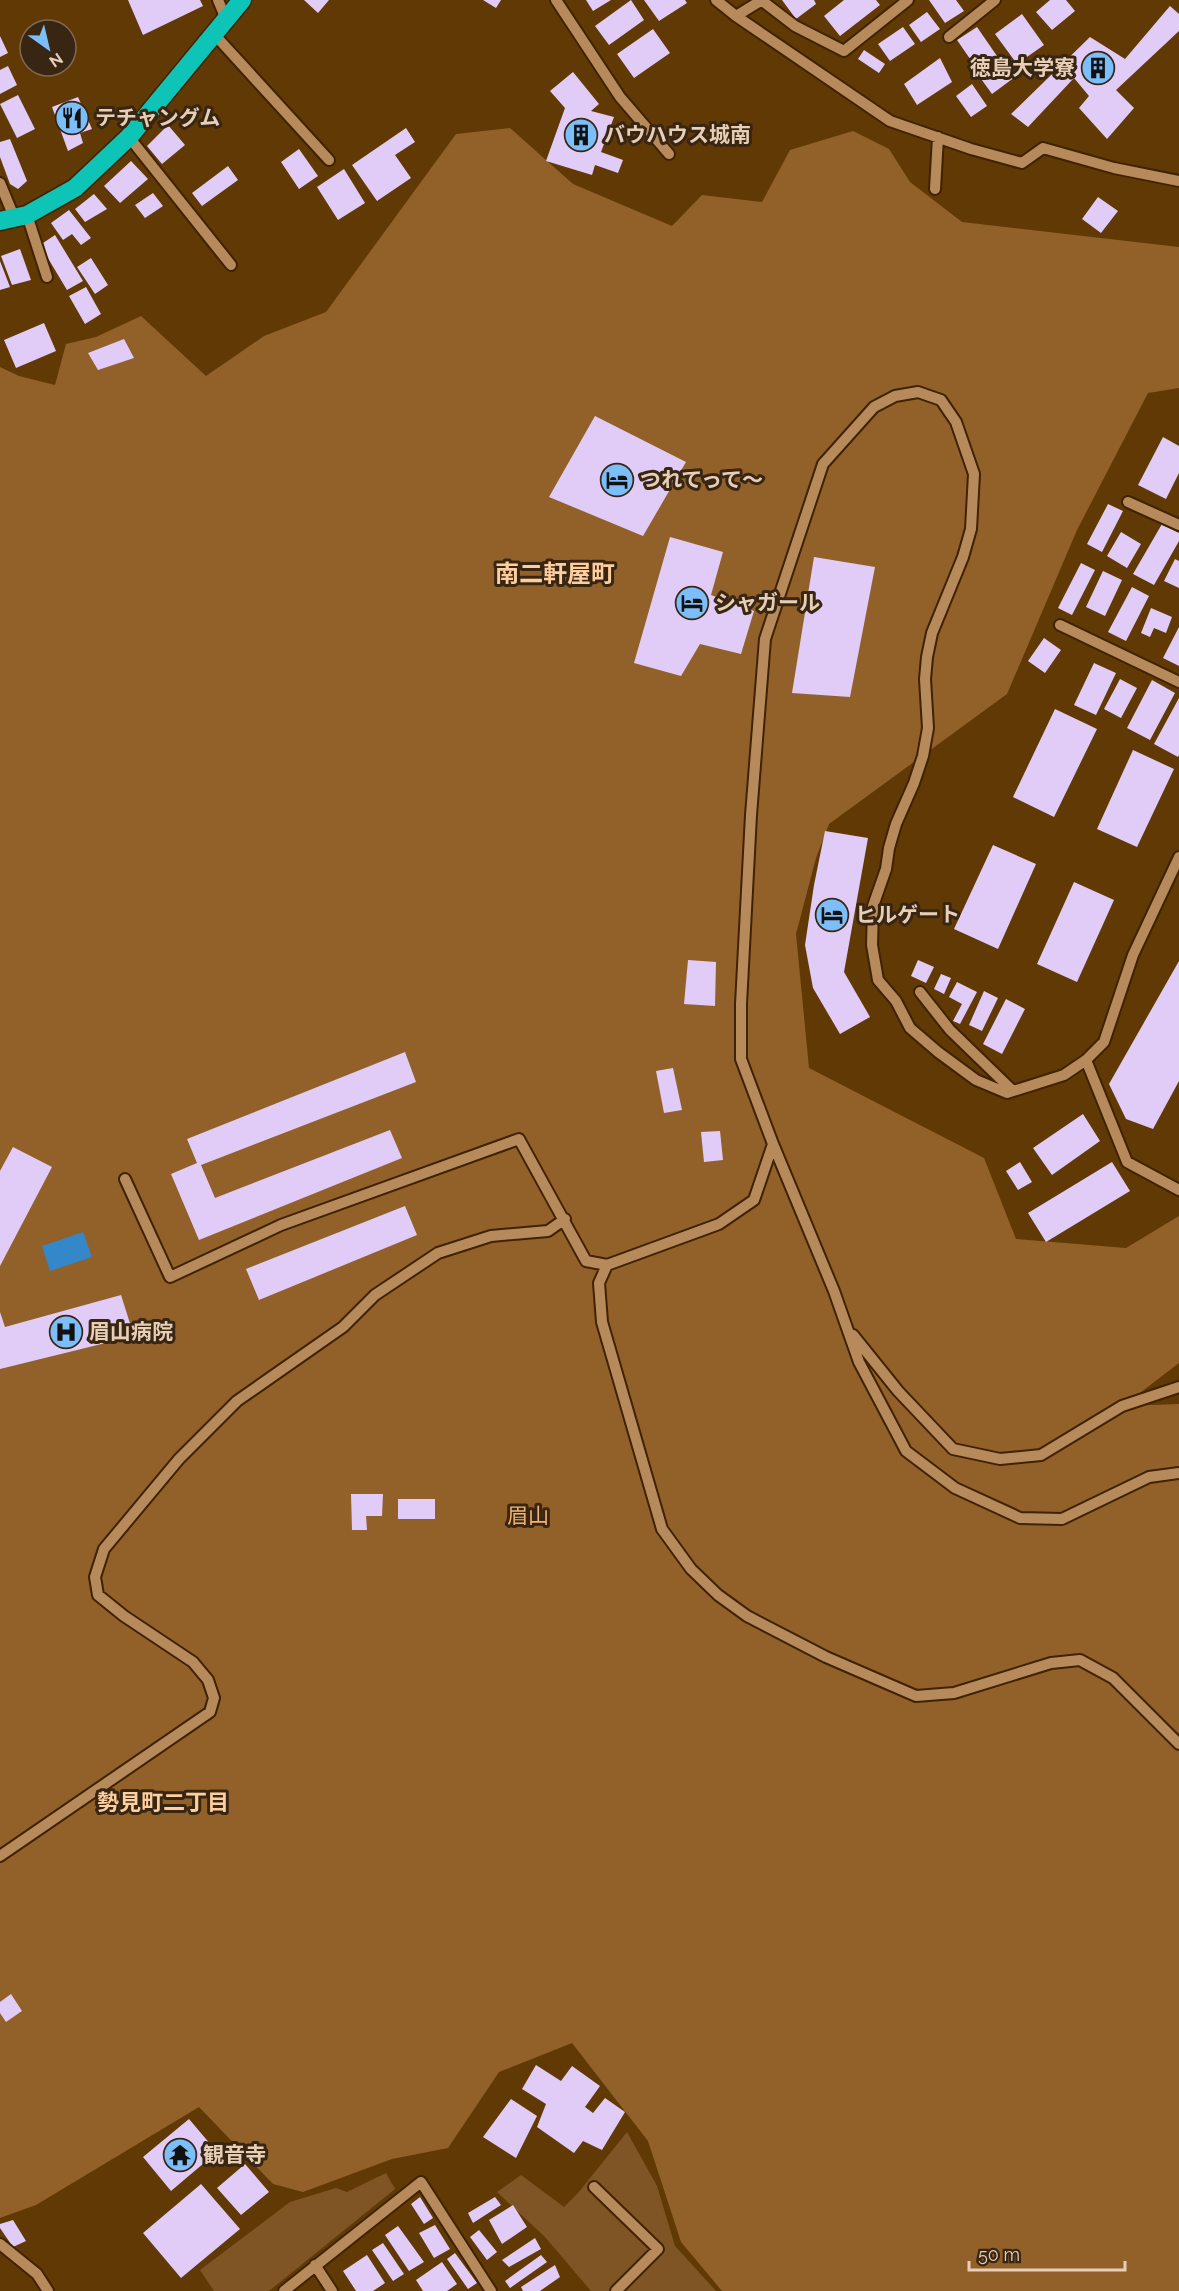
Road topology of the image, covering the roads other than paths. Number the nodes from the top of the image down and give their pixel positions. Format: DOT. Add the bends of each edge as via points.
graph roads {
  1 [pos="218,0"];
  2 [pos="242,0"];
  3 [pos="556,0"];
  4 [pos="716,0"];
  5 [pos="761,0"];
  6 [pos="908,0"];
  7 [pos="995,0"];
  8 [pos="736,16"];
  9 [pos="226,19"];
  10 [pos="214,34"];
  11 [pos="949,37"];
  12 [pos="129,137"];
  13 [pos="938,137"];
  14 [pos="669,154"];
  15 [pos="329,160"];
  16 [pos="1179,181"];
  17 [pos="0,183"];
  18 [pos="934,189"];
  19 [pos="14,218"];
  20 [pos="231,265"];
  21 [pos="47,277"];
  22 [pos="1128,502"];
  23 [pos="1179,525"];
  24 [pos="1060,625"];
  25 [pos="1179,682"];
  26 [pos="1179,857"];
  27 [pos="920,992"];
  28 [pos="1086,1060"];
  29 [pos="1013,1091"];
  30 [pos="773,1144"];
  31 [pos="125,1179"];
  32 [pos="1179,1190"];
  33 [pos="565,1219"];
  34 [pos="607,1265"];
  35 [pos="847,1327"];
  36 [pos="1179,1387"];
  37 [pos="1179,1473"];
  38 [pos="1179,1744"];
  39 [pos="0,1856"];
  40 [pos="594,2187"];
  41 [pos="0,2244"];
  42 [pos="315,2265"];
  43 [pos="48,2291"];
  44 [pos="284,2291"];
  45 [pos="332,2291"];
  46 [pos="491,2291"];
  47 [pos="616,2291"];
  1 -- 9 [label="street"];
  2 -- 9 [label="highway"];
  3 -- 14 [label="street" via="620,97"];
  4 -- 8 [label="street"];
  5 -- 6 [label="street" via="795,26 844,51"];
  5 -- 8 [label="street"];
  7 -- 11 [label="street"];
  8 -- 13 [label="street" via="890,120"];
  9 -- 10 [label="highway"];
  10 -- 12 [label="highway"];
  10 -- 15 [label="street"];
  12 -- 19 [label="highway" via="75,188"];
  12 -- 20 [label="street"];
  13 -- 16 [label="street" via="1022,163 1043,148"];
  13 -- 18 [label="street"];
  17 -- 19 [label="street"];
  19 -- 21 [label="street"];
  22 -- 23 [label="street"];
  24 -- 25 [label="street"];
  26 -- 28 [label="street" via="1133,955 1104,1042"];
  27 -- 29 [label="street" via="950,1030"];
  28 -- 29 [label="street" via="1064,1075"];
  28 -- 32 [label="street" via="1128,1162"];
  29 -- 30 [label="street" via="1007,1093 976,1080 910,1028 896,1001 878,980 872,945 873,906 896,824 923,756 928,728 925,679 932,633 963,556 974,502 974,474 956,422 941,400 918,392 895,396 874,407 823,464 765,639 751,815 741,1059"];
  30 -- 34 [label="street" via="754,1200 719,1224"];
  30 -- 35 [label="street"];
  31 -- 33 [label="street" via="170,1277 281,1225 519,1139"];
  33 -- 34 [label="street" via="586,1261"];
  33 -- 39 [label="street" via="548,1231 491,1236 438,1253 375,1295 343,1327 237,1401 179,1459 104,1549 95,1577 98,1595 193,1662 208,1680 213,1698 210,1712"];
  34 -- 38 [label="street" via="600,1283 602,1322 662,1529 691,1569 718,1595 747,1616 826,1657 916,1696 954,1693 1051,1663 1080,1660 1113,1678"];
  35 -- 36 [label="street" via="898,1391 953,1449 1000,1459 1041,1455 1122,1406"];
  35 -- 37 [label="street" via="859,1362 906,1451 955,1488 1020,1518 1062,1519 1149,1477"];
  40 -- 47 [label="street" via="658,2249"];
  41 -- 43 [label="street" via="37,2274"];
  42 -- 44 [label="street"];
  42 -- 45 [label="street"];
  42 -- 46 [label="street" via="421,2182"];
}
